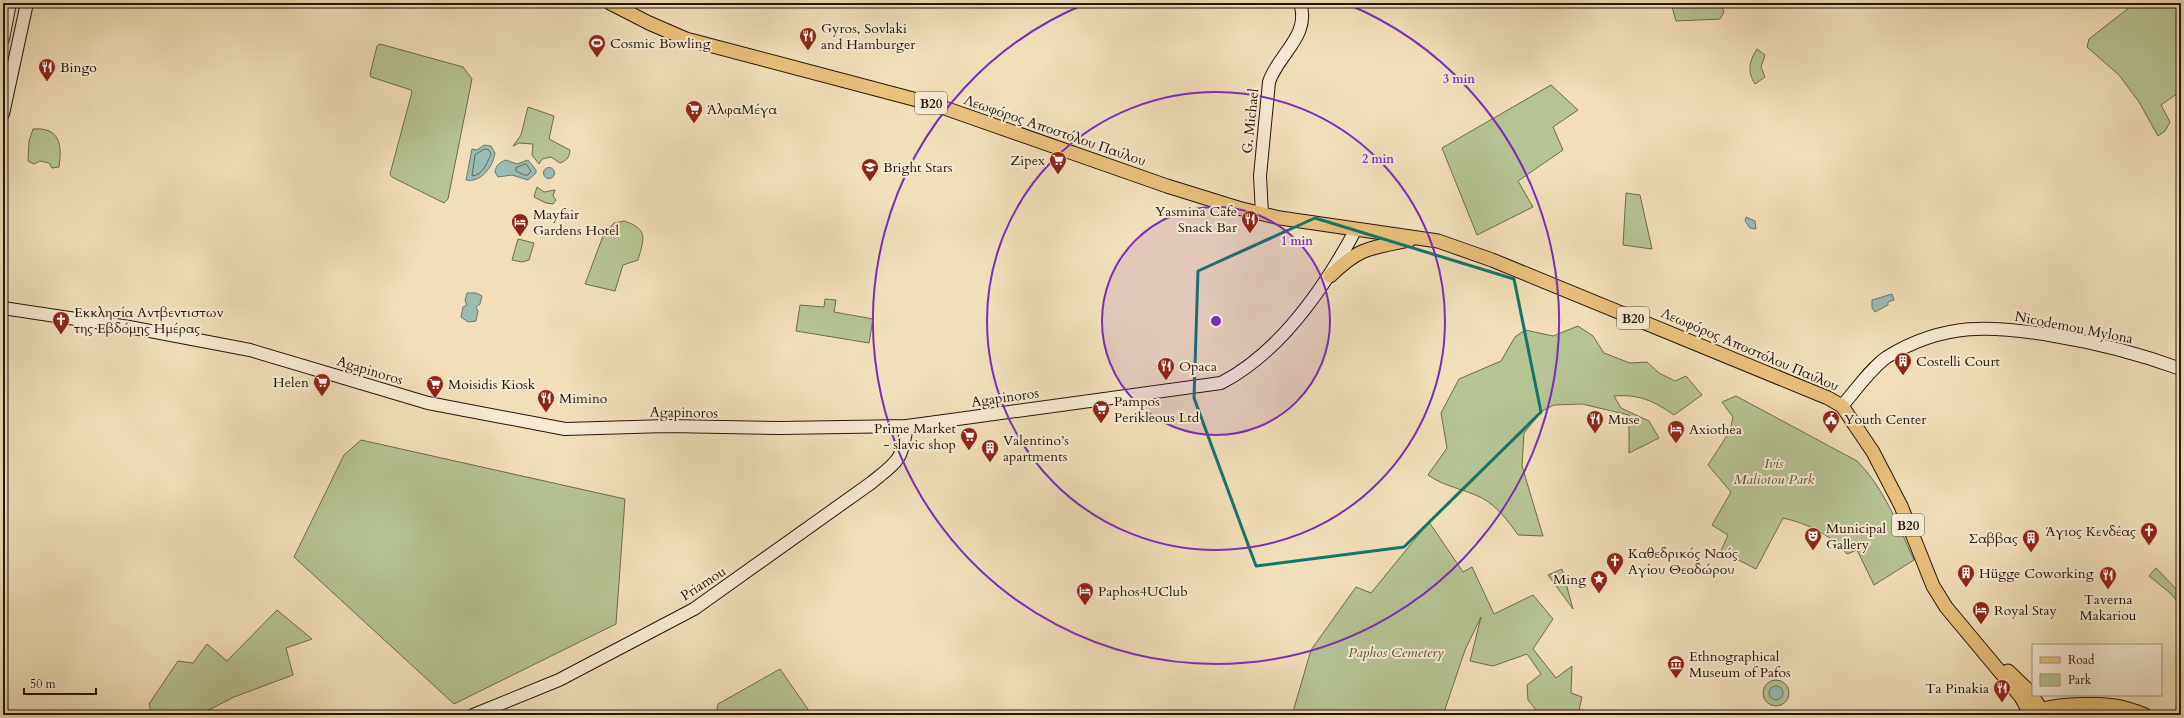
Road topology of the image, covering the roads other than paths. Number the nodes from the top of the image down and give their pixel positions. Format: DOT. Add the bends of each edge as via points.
graph roads {
  1 [pos="10,3"];
  2 [pos="27,3"];
  3 [pos="610,3"];
  4 [pos="1300,3"];
  5 [pos="3,39"];
  6 [pos="3,114"];
  7 [pos="1257,212"];
  8 [pos="1356,229"];
  9 [pos="1421,238"];
  10 [pos="1330,276"];
  11 [pos="3,308"];
  12 [pos="2181,369"];
  13 [pos="1842,406"];
  14 [pos="907,426"];
  15 [pos="2035,714"];
  16 [pos="473,715"];
  17 [pos="2071,715"];
  18 [pos="2118,715"];
  19 [pos="2145,715"];
  1 -- 5 [label="main road"];
  2 -- 6 [label="main road"];
  3 -- 7 [label="main road, Λεωφόρος Αποστόλου Παύλου / B20" via="686,39 929,103 1167,186"];
  4 -- 7 [label="main road, G. Michael" via="1303,14 1299,33 1273,69 1266,100"];
  7 -- 8 [label="main road, Λεωφόρος Αποστόλου Παύλου / B20"];
  8 -- 9 [label="main road, B20"];
  8 -- 10 [label="main road, Agapinoros"];
  9 -- 10 [label="main road" via="1370,248 1349,258"];
  9 -- 13 [label="main road, Λεωφόρος Αποστόλου Παύλου / B20" via="1438,241 1492,260 1796,384"];
  10 -- 14 [label="main road, Agapinoros" via="1262,357 1247,369 1221,383"];
  11 -- 14 [label="main road, Agapinoros" via="243,348 428,403 565,429 667,426"];
  12 -- 13 [label="main road, Nicodemou Mylona" via="2113,347 2031,331 1988,327 1962,329 1922,338 1886,357"];
  13 -- 15 [label="main road, B20" via="1873,452 1901,506 1933,586 1946,607 1975,642 2022,683"];
  14 -- 16 [label="main road, Priamou" via="901,456 896,462 871,483 694,609 559,680"];
  15 -- 19 [label="main road" via="2076,706 2113,706"];
  17 -- 18 [label="main road"];
}
